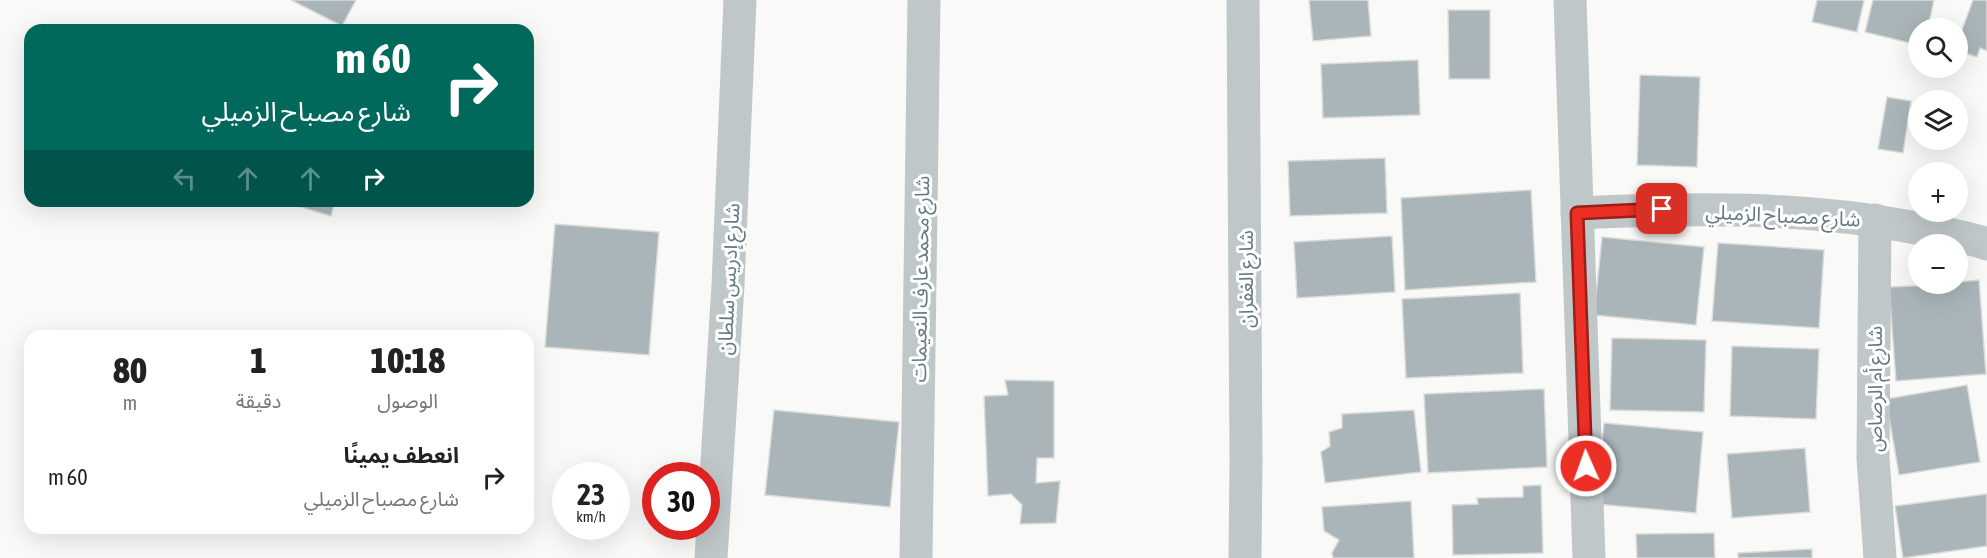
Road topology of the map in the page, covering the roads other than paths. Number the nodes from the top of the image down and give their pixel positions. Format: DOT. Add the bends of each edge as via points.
graph roads {
  1 [pos="740,0"];
  2 [pos="924,0"];
  3 [pos="1243,0"];
  4 [pos="1570,0"];
  5 [pos="1577,213"];
  6 [pos="1875,220"];
  7 [pos="1987,244"];
  8 [pos="711,558"];
  9 [pos="916,558"];
  10 [pos="1245,558"];
  11 [pos="1589,558"];
  12 [pos="1880,558"];
  1 -- 8 [label="street, شارع إدريس سلطان"];
  2 -- 9 [label="street, شارع محمد عارف النعيمات"];
  3 -- 10 [label="street, شارع الغفران"];
  4 -- 5 [label="street"];
  5 -- 6 [label="street, شارع مصباح الزميلي" via="1772,210"];
  5 -- 11 [label="street"];
  6 -- 7 [label="street, شارع مصباح الزميلي"];
  6 -- 12 [label="street, شارع أم الرصاص" via="1874,458"];
}
